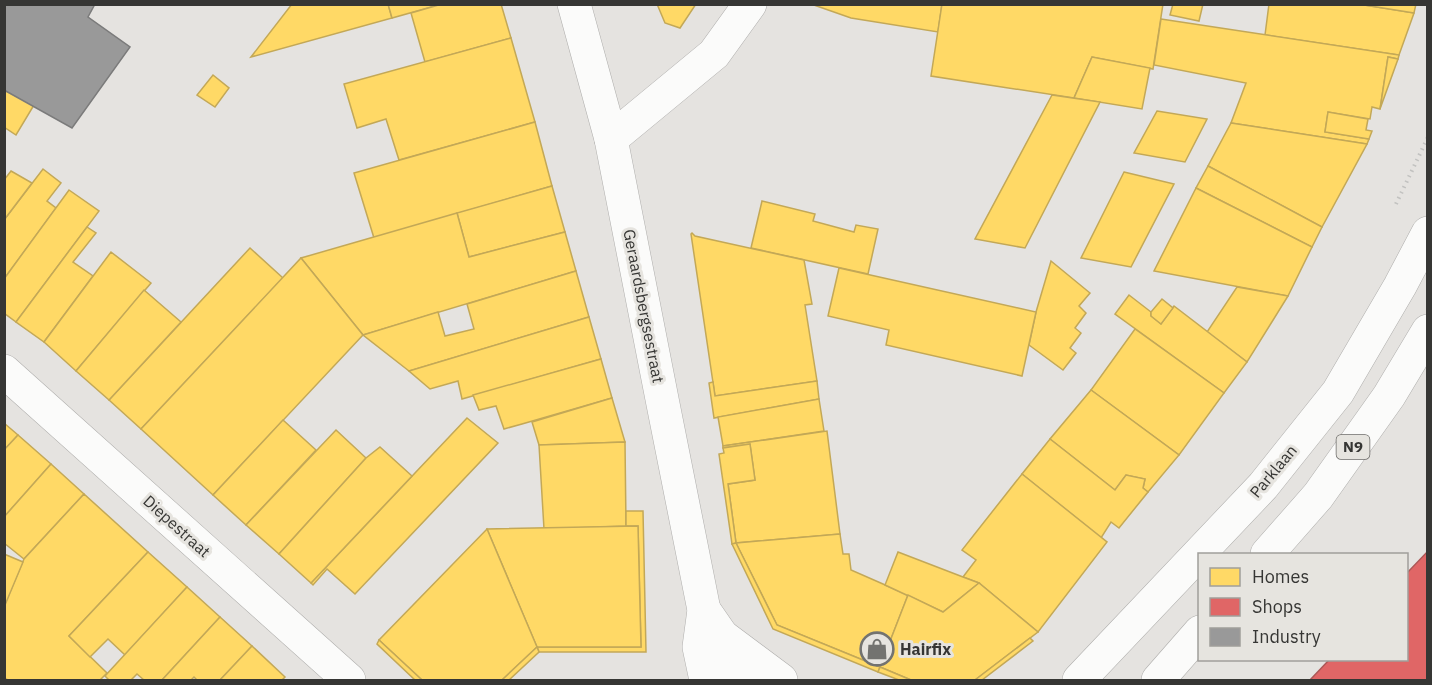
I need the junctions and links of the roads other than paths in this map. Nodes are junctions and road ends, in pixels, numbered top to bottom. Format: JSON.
{"nodes":[{"id":1,"x":574,"y":4,"type":"edge"},
{"id":2,"x":750,"y":4,"type":"edge"},
{"id":3,"x":611,"y":139,"type":"junction"},
{"id":4,"x":1428,"y":233,"type":"edge"},
{"id":5,"x":1428,"y":331,"type":"edge"},
{"id":6,"x":4,"y":371,"type":"edge"},
{"id":7,"x":1200,"y":553,"type":"edge"},
{"id":8,"x":1269,"y":553,"type":"edge"},
{"id":9,"x":1198,"y":555,"type":"edge"},
{"id":10,"x":713,"y":623,"type":"junction"},
{"id":11,"x":1198,"y":635,"type":"edge"},
{"id":12,"x":349,"y":681,"type":"edge"},
{"id":13,"x":706,"y":681,"type":"edge"},
{"id":14,"x":740,"y":681,"type":"edge"},
{"id":15,"x":781,"y":681,"type":"edge"},
{"id":16,"x":1079,"y":681,"type":"edge"},
{"id":17,"x":1158,"y":681,"type":"edge"}],
"edges":[{"from":1,"to":3,"type":"street","name":"Geraardsbergsestraat"},
{"from":2,"to":3,"type":"street"},
{"from":3,"to":10,"type":"street","name":"Geraardsbergsestraat"},
{"from":4,"to":7,"type":"street","name":"Parklaan"},
{"from":5,"to":8,"type":"street","number":"N9"},
{"from":6,"to":12,"type":"street","name":"Diepestraat"},
{"from":9,"to":16,"type":"street","name":"Parklaan"},
{"from":10,"to":13,"type":"street","name":"Geraardsbergsestraat"},
{"from":10,"to":14,"type":"street","name":"Geraardsbergsestraat"},
{"from":10,"to":15,"type":"street"},
{"from":11,"to":17,"type":"street"}]}
